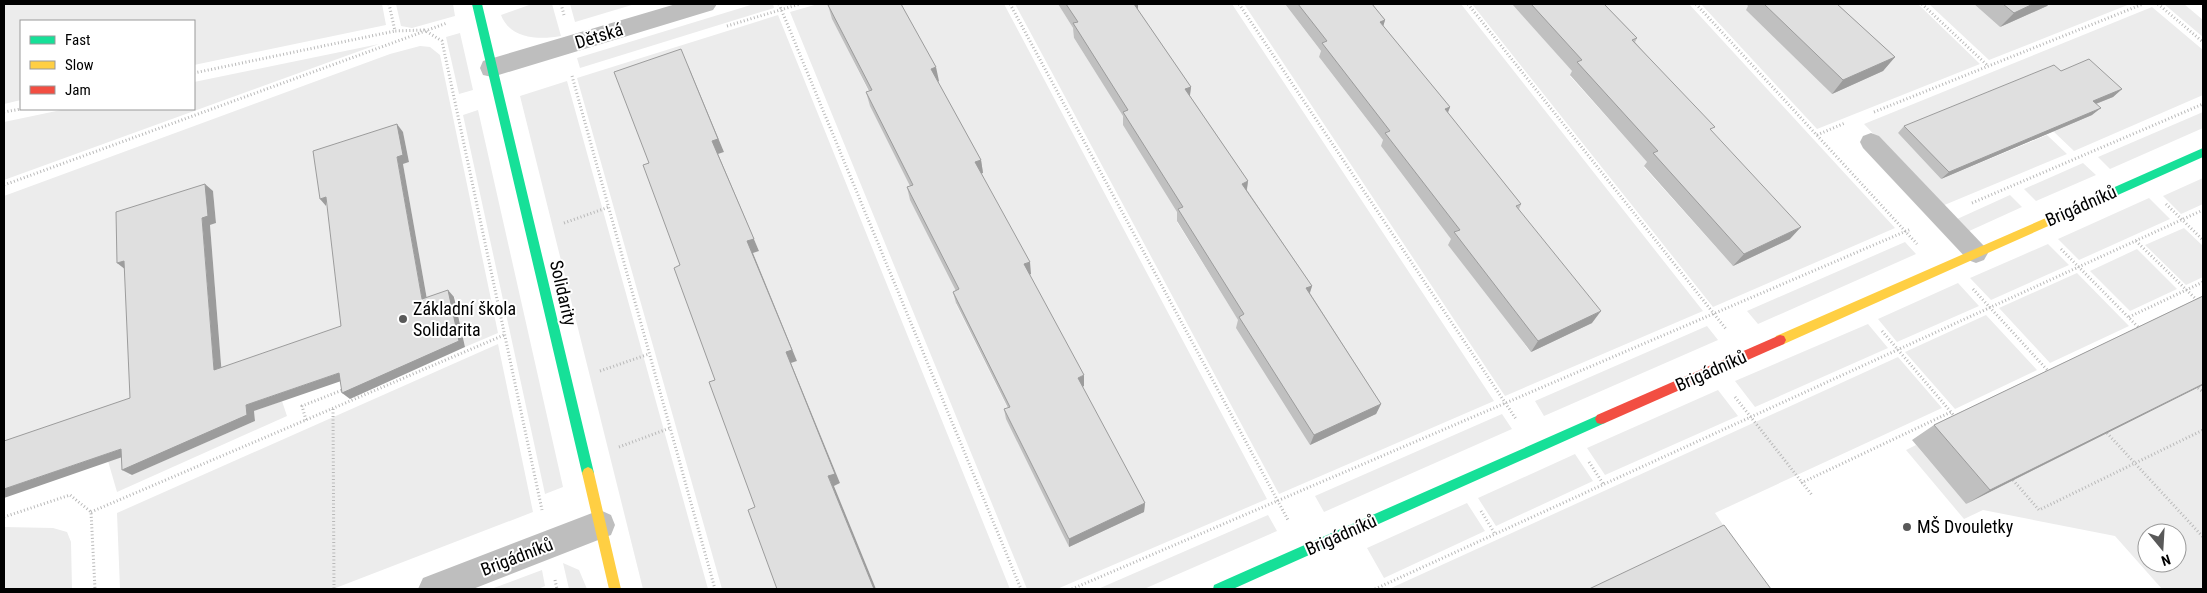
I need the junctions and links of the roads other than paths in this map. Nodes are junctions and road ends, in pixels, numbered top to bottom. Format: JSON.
{"nodes":[{"id":1,"x":477,"y":4,"type":"edge"},
{"id":2,"x":705,"y":4,"type":"edge"},
{"id":3,"x":492,"y":68,"type":"junction"},
{"id":4,"x":1871,"y":142,"type":"dead end"},
{"id":5,"x":2203,"y":152,"type":"edge"},
{"id":6,"x":1976,"y":253,"type":"junction"},
{"id":7,"x":600,"y":525,"type":"junction"},
{"id":8,"x":434,"y":589,"type":"edge"},
{"id":9,"x":615,"y":589,"type":"edge"},
{"id":10,"x":1219,"y":589,"type":"edge"}],
"edges":[{"from":1,"to":3,"type":"street","name":"Solidarity"},
{"from":2,"to":3,"type":"street","name":"Dětská"},
{"from":3,"to":7,"type":"street","name":"Solidarity"},
{"from":4,"to":6,"type":"lane"},
{"from":5,"to":6,"type":"street","name":"Brigádníků"},
{"from":6,"to":10,"type":"street","name":"Brigádníků"},
{"from":7,"to":8,"type":"street","name":"Brigádníků"},
{"from":7,"to":9,"type":"street","name":"Solidarity"}]}
